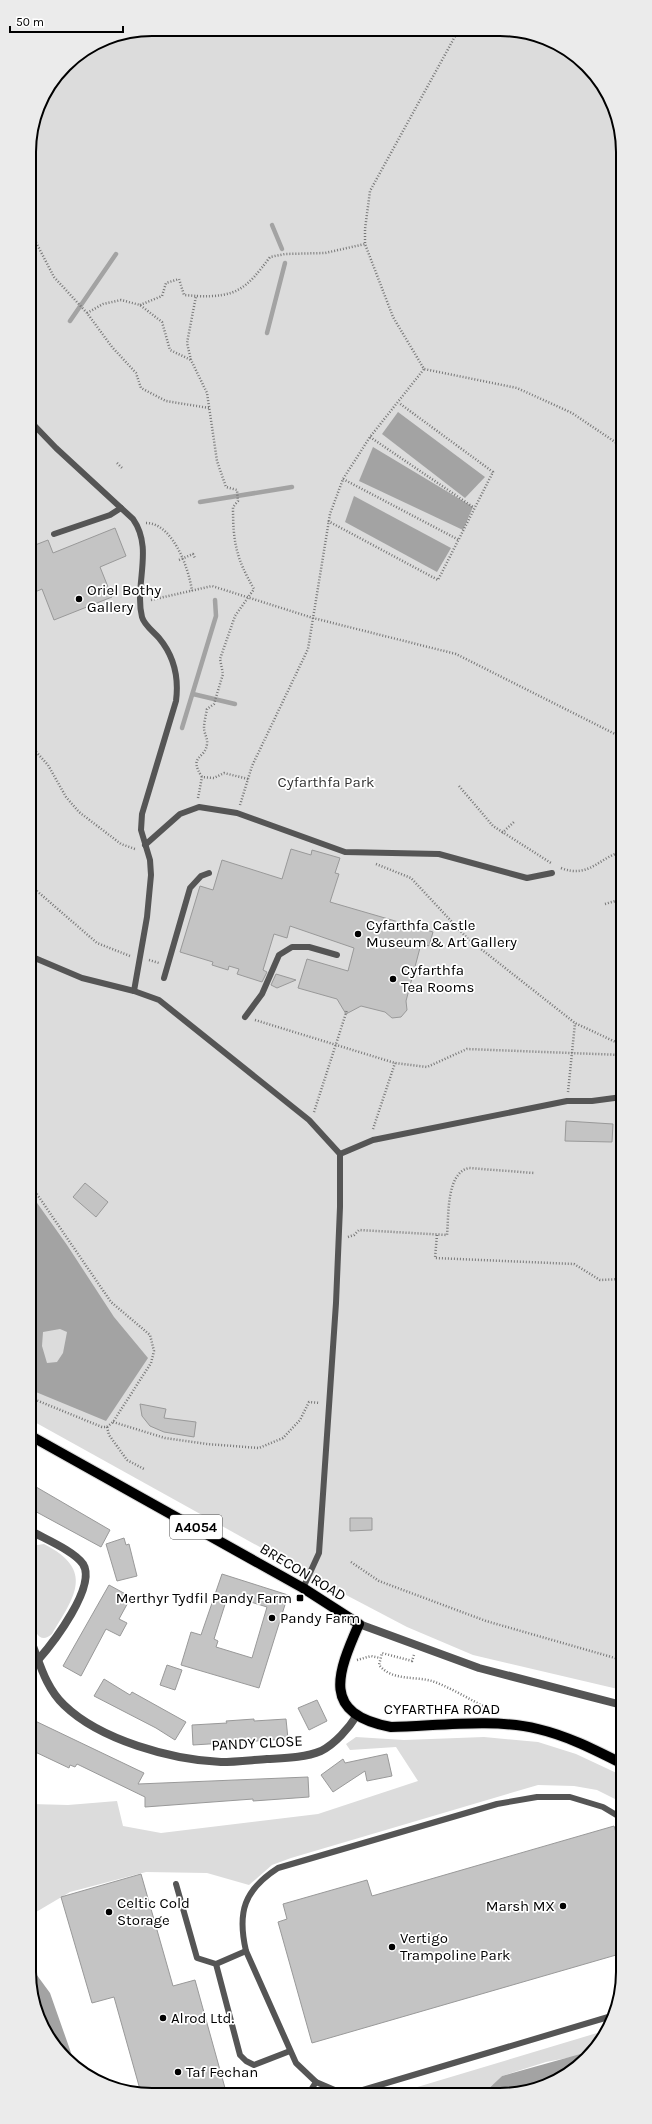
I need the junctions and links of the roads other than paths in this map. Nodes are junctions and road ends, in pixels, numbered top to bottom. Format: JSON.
{"nodes":[{"id":1,"x":36,"y":427,"type":"edge"},
{"id":2,"x":121,"y":508,"type":"junction"},
{"id":3,"x":54,"y":534,"type":"dead end"},
{"id":4,"x":145,"y":845,"type":"junction"},
{"id":5,"x":209,"y":872,"type":"dead end"},
{"id":6,"x":552,"y":873,"type":"dead end"},
{"id":7,"x":337,"y":955,"type":"dead end"},
{"id":8,"x":36,"y":959,"type":"edge"},
{"id":9,"x":164,"y":978,"type":"dead end"},
{"id":10,"x":134,"y":991,"type":"junction"},
{"id":11,"x":246,"y":1016,"type":"road end"},
{"id":12,"x":616,"y":1099,"type":"edge"},
{"id":13,"x":340,"y":1154,"type":"junction"},
{"id":14,"x":36,"y":1439,"type":"edge"},
{"id":15,"x":36,"y":1534,"type":"edge"},
{"id":16,"x":303,"y":1588,"type":"junction"},
{"id":17,"x":359,"y":1624,"type":"junction"},
{"id":18,"x":36,"y":1655,"type":"edge"},
{"id":19,"x":38,"y":1660,"type":"junction"},
{"id":20,"x":616,"y":1703,"type":"edge"},
{"id":21,"x":357,"y":1715,"type":"junction"},
{"id":22,"x":616,"y":1761,"type":"edge"},
{"id":23,"x":616,"y":1815,"type":"edge"},
{"id":24,"x":176,"y":1884,"type":"dead end"},
{"id":25,"x":246,"y":1951,"type":"junction"},
{"id":26,"x":216,"y":1964,"type":"junction"},
{"id":27,"x":606,"y":2017,"type":"edge"},
{"id":28,"x":290,"y":2052,"type":"junction"},
{"id":29,"x":316,"y":2082,"type":"junction"},
{"id":30,"x":312,"y":2088,"type":"edge"},
{"id":31,"x":330,"y":2088,"type":"edge"},
{"id":32,"x":370,"y":2088,"type":"edge"}],
"edges":[{"from":1,"to":2,"type":"lane"},
{"from":2,"to":3,"type":"lane"},
{"from":2,"to":4,"type":"lane"},
{"from":4,"to":6,"type":"lane"},
{"from":4,"to":10,"type":"lane"},
{"from":5,"to":9,"type":"lane"},
{"from":7,"to":11,"type":"lane"},
{"from":8,"to":10,"type":"lane"},
{"from":10,"to":13,"type":"lane"},
{"from":12,"to":13,"type":"lane"},
{"from":13,"to":16,"type":"lane"},
{"from":14,"to":16,"type":"main road","name":"BRECON ROAD","number":"A4054"},
{"from":15,"to":19,"type":"street"},
{"from":16,"to":17,"type":"main road","name":"BRECON ROAD","number":"A4054"},
{"from":17,"to":20,"type":"street","name":"BRECON ROAD"},
{"from":17,"to":21,"type":"main road","name":"CYFARTHFA ROAD"},
{"from":18,"to":19,"type":"street","name":"PANDY CLOSE"},
{"from":19,"to":21,"type":"street","name":"PANDY CLOSE"},
{"from":21,"to":22,"type":"main road","name":"CYFARTHFA ROAD"},
{"from":23,"to":25,"type":"lane"},
{"from":24,"to":26,"type":"lane"},
{"from":25,"to":26,"type":"lane"},
{"from":25,"to":28,"type":"lane"},
{"from":26,"to":28,"type":"lane"},
{"from":27,"to":32,"type":"lane"},
{"from":28,"to":29,"type":"lane"},
{"from":29,"to":30,"type":"lane"},
{"from":29,"to":31,"type":"lane"}]}
